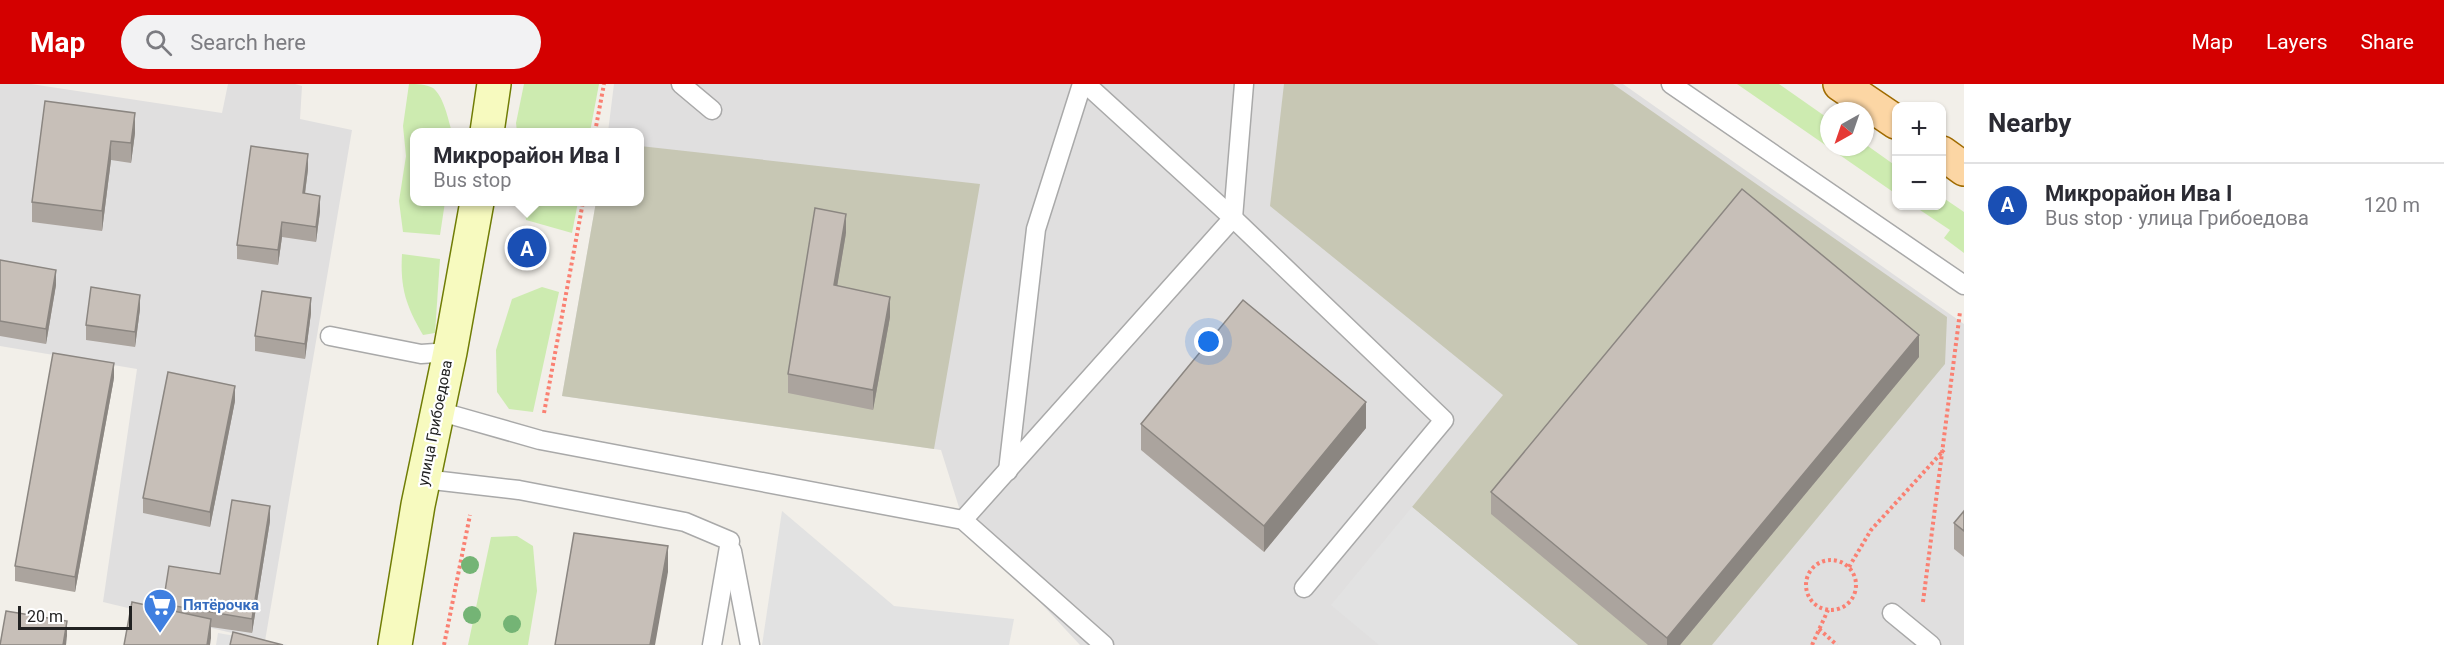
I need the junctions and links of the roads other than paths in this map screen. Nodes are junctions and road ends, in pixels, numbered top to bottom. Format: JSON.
{"nodes":[{"id":1,"x":494,"y":84,"type":"edge"},
{"id":2,"x":681,"y":84,"type":"edge"},
{"id":3,"x":1084,"y":84,"type":"edge"},
{"id":4,"x":1244,"y":84,"type":"edge"},
{"id":5,"x":1671,"y":84,"type":"edge"},
{"id":6,"x":1840,"y":84,"type":"edge"},
{"id":7,"x":712,"y":110,"type":"dead end"},
{"id":8,"x":1892,"y":119,"type":"edge"},
{"id":9,"x":488,"y":128,"type":"edge"},
{"id":10,"x":1945,"y":156,"type":"edge"},
{"id":11,"x":1964,"y":169,"type":"edge"},
{"id":12,"x":476,"y":206,"type":"edge"},
{"id":13,"x":1233,"y":218,"type":"junction"},
{"id":14,"x":1963,"y":294,"type":"edge"},
{"id":15,"x":330,"y":336,"type":"dead end"},
{"id":16,"x":450,"y":352,"type":"junction"},
{"id":17,"x":438,"y":411,"type":"junction"},
{"id":18,"x":1008,"y":471,"type":"junction"},
{"id":19,"x":424,"y":479,"type":"junction"},
{"id":20,"x":963,"y":520,"type":"junction"},
{"id":21,"x":730,"y":541,"type":"junction"},
{"id":22,"x":1305,"y":588,"type":"dead end"},
{"id":23,"x":1892,"y":613,"type":"dead end"},
{"id":24,"x":1925,"y":640,"type":"edge"},
{"id":25,"x":395,"y":645,"type":"edge"},
{"id":26,"x":712,"y":645,"type":"edge"},
{"id":27,"x":750,"y":645,"type":"edge"},
{"id":28,"x":1104,"y":645,"type":"edge"}],
"edges":[{"from":1,"to":9,"type":"street"},
{"from":2,"to":7,"type":"lane"},
{"from":3,"to":13,"type":"lane"},
{"from":3,"to":18,"type":"lane"},
{"from":4,"to":13,"type":"lane"},
{"from":5,"to":14,"type":"lane"},
{"from":6,"to":8,"type":"main road"},
{"from":10,"to":11,"type":"main road"},
{"from":12,"to":16,"type":"street","name":"улица Грибоедова"},
{"from":13,"to":18,"type":"lane"},
{"from":13,"to":22,"type":"lane"},
{"from":15,"to":16,"type":"lane"},
{"from":16,"to":17,"type":"street","name":"улица Грибоедова"},
{"from":17,"to":19,"type":"street","name":"улица Грибоедова"},
{"from":17,"to":20,"type":"lane"},
{"from":18,"to":20,"type":"lane"},
{"from":19,"to":21,"type":"lane"},
{"from":19,"to":25,"type":"street","name":"улица Грибоедова"},
{"from":20,"to":28,"type":"lane"},
{"from":21,"to":26,"type":"lane"},
{"from":21,"to":27,"type":"lane"},
{"from":23,"to":24,"type":"lane"}]}
